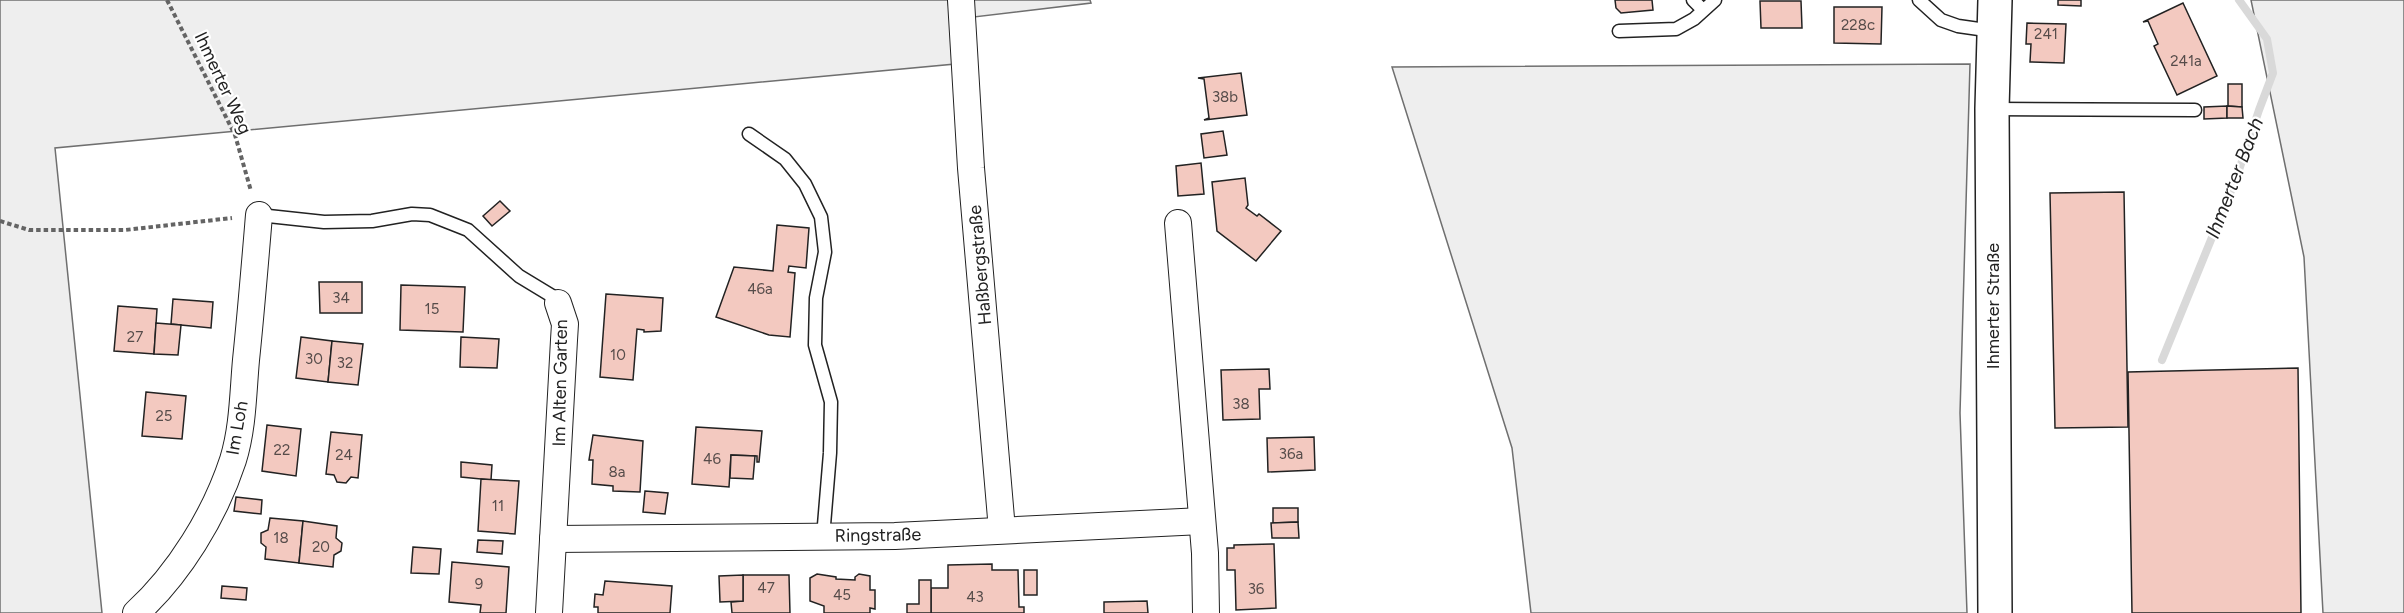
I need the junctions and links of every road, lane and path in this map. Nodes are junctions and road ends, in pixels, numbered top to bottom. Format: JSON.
{"nodes":[{"id":1,"x":167,"y":0,"type":"edge"},
{"id":2,"x":961,"y":0,"type":"edge"},
{"id":3,"x":1693,"y":0,"type":"edge"},
{"id":4,"x":1715,"y":0,"type":"edge"},
{"id":5,"x":1919,"y":0,"type":"edge"},
{"id":6,"x":1703,"y":10,"type":"junction"},
{"id":7,"x":1994,"y":16,"type":"edge"},
{"id":8,"x":1618,"y":32,"type":"dead end"},
{"id":9,"x":1992,"y":109,"type":"junction"},
{"id":10,"x":2195,"y":110,"type":"dead end"},
{"id":11,"x":749,"y":134,"type":"dead end"},
{"id":12,"x":260,"y":215,"type":"junction"},
{"id":13,"x":0,"y":221,"type":"edge"},
{"id":14,"x":1178,"y":223,"type":"dead end"},
{"id":15,"x":558,"y":303,"type":"joint"},
{"id":16,"x":1202,"y":521,"type":"junction"},
{"id":17,"x":1002,"y":530,"type":"junction"},
{"id":18,"x":823,"y":537,"type":"junction"},
{"id":19,"x":553,"y":539,"type":"junction"},
{"id":20,"x":136,"y":613,"type":"edge"},
{"id":21,"x":549,"y":613,"type":"edge"},
{"id":22,"x":1206,"y":613,"type":"edge"},
{"id":23,"x":1995,"y":613,"type":"edge"}],
"edges":[{"from":1,"to":12,"type":"path","name":"Ihmerter Weg"},
{"from":2,"to":17,"type":"street","name":"Haßbergstraße"},
{"from":3,"to":6,"type":"lane"},
{"from":4,"to":6,"type":"lane"},
{"from":5,"to":7,"type":"lane"},
{"from":6,"to":8,"type":"lane"},
{"from":7,"to":9,"type":"main road","name":"Ihmerter Straße"},
{"from":9,"to":10,"type":"lane"},
{"from":9,"to":23,"type":"main road","name":"Ihmerter Straße"},
{"from":11,"to":18,"type":"lane"},
{"from":12,"to":13,"type":"path"},
{"from":12,"to":15,"type":"lane","name":"Im Alten Garten"},
{"from":12,"to":20,"type":"street","name":"Im Loh"},
{"from":14,"to":16,"type":"street"},
{"from":15,"to":19,"type":"street","name":"Im Alten Garten"},
{"from":16,"to":17,"type":"street","name":"Ringstraße"},
{"from":16,"to":22,"type":"street"},
{"from":17,"to":18,"type":"street","name":"Ringstraße"},
{"from":18,"to":19,"type":"street","name":"Ringstraße"},
{"from":19,"to":21,"type":"street","name":"Im Alten Garten"}]}
